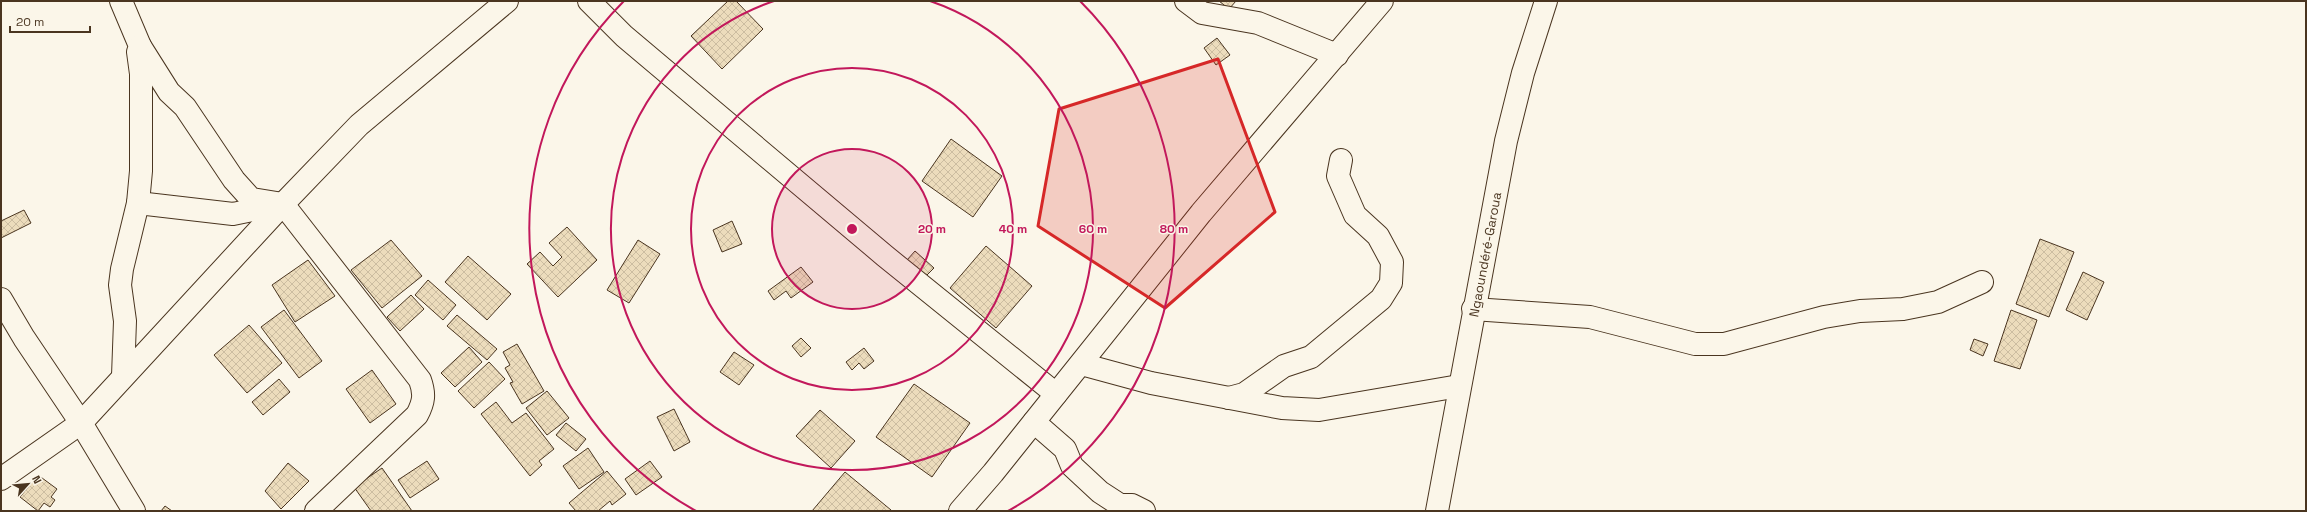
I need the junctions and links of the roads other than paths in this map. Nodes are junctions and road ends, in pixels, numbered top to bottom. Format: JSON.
{"nodes":[{"id":1,"x":121,"y":1,"type":"edge"},
{"id":2,"x":507,"y":1,"type":"edge"},
{"id":3,"x":589,"y":1,"type":"edge"},
{"id":4,"x":1186,"y":1,"type":"edge"},
{"id":5,"x":1382,"y":1,"type":"edge"},
{"id":6,"x":1546,"y":1,"type":"edge"},
{"id":7,"x":140,"y":46,"type":"junction"},
{"id":8,"x":1337,"y":55,"type":"junction"},
{"id":9,"x":1341,"y":160,"type":"dead end"},
{"id":10,"x":138,"y":203,"type":"junction"},
{"id":11,"x":283,"y":204,"type":"junction"},
{"id":12,"x":1982,"y":282,"type":"dead end"},
{"id":13,"x":1,"y":299,"type":"edge"},
{"id":14,"x":1473,"y":310,"type":"junction"},
{"id":15,"x":1081,"y":364,"type":"junction"},
{"id":16,"x":122,"y":376,"type":"junction"},
{"id":17,"x":1459,"y":386,"type":"junction"},
{"id":18,"x":1056,"y":394,"type":"junction"},
{"id":19,"x":1229,"y":398,"type":"junction"},
{"id":20,"x":1034,"y":422,"type":"junction"},
{"id":21,"x":81,"y":423,"type":"junction"},
{"id":22,"x":1,"y":480,"type":"edge"},
{"id":23,"x":134,"y":511,"type":"edge"},
{"id":24,"x":316,"y":511,"type":"edge"},
{"id":25,"x":960,"y":511,"type":"edge"},
{"id":26,"x":1144,"y":511,"type":"edge"},
{"id":27,"x":1437,"y":511,"type":"edge"}],
"edges":[{"from":1,"to":7,"type":"main road"},
{"from":2,"to":11,"type":"main road"},
{"from":3,"to":18,"type":"main road"},
{"from":4,"to":8,"type":"main road"},
{"from":5,"to":8,"type":"main road"},
{"from":6,"to":14,"type":"main road","name":"Ngaoundéré-Garoua"},
{"from":7,"to":10,"type":"main road"},
{"from":7,"to":11,"type":"main road"},
{"from":8,"to":15,"type":"main road"},
{"from":9,"to":19,"type":"main road"},
{"from":10,"to":11,"type":"main road"},
{"from":10,"to":16,"type":"main road"},
{"from":11,"to":16,"type":"main road"},
{"from":11,"to":24,"type":"main road"},
{"from":12,"to":14,"type":"main road"},
{"from":13,"to":21,"type":"main road"},
{"from":14,"to":17,"type":"main road","name":"Ngaoundéré-Garoua"},
{"from":15,"to":18,"type":"main road"},
{"from":15,"to":19,"type":"main road"},
{"from":16,"to":21,"type":"main road"},
{"from":17,"to":19,"type":"main road"},
{"from":17,"to":27,"type":"main road","name":"Ngaoundéré-Garoua"},
{"from":18,"to":20,"type":"main road"},
{"from":20,"to":25,"type":"main road"},
{"from":20,"to":26,"type":"main road"},
{"from":21,"to":22,"type":"main road"},
{"from":21,"to":23,"type":"main road"}]}
